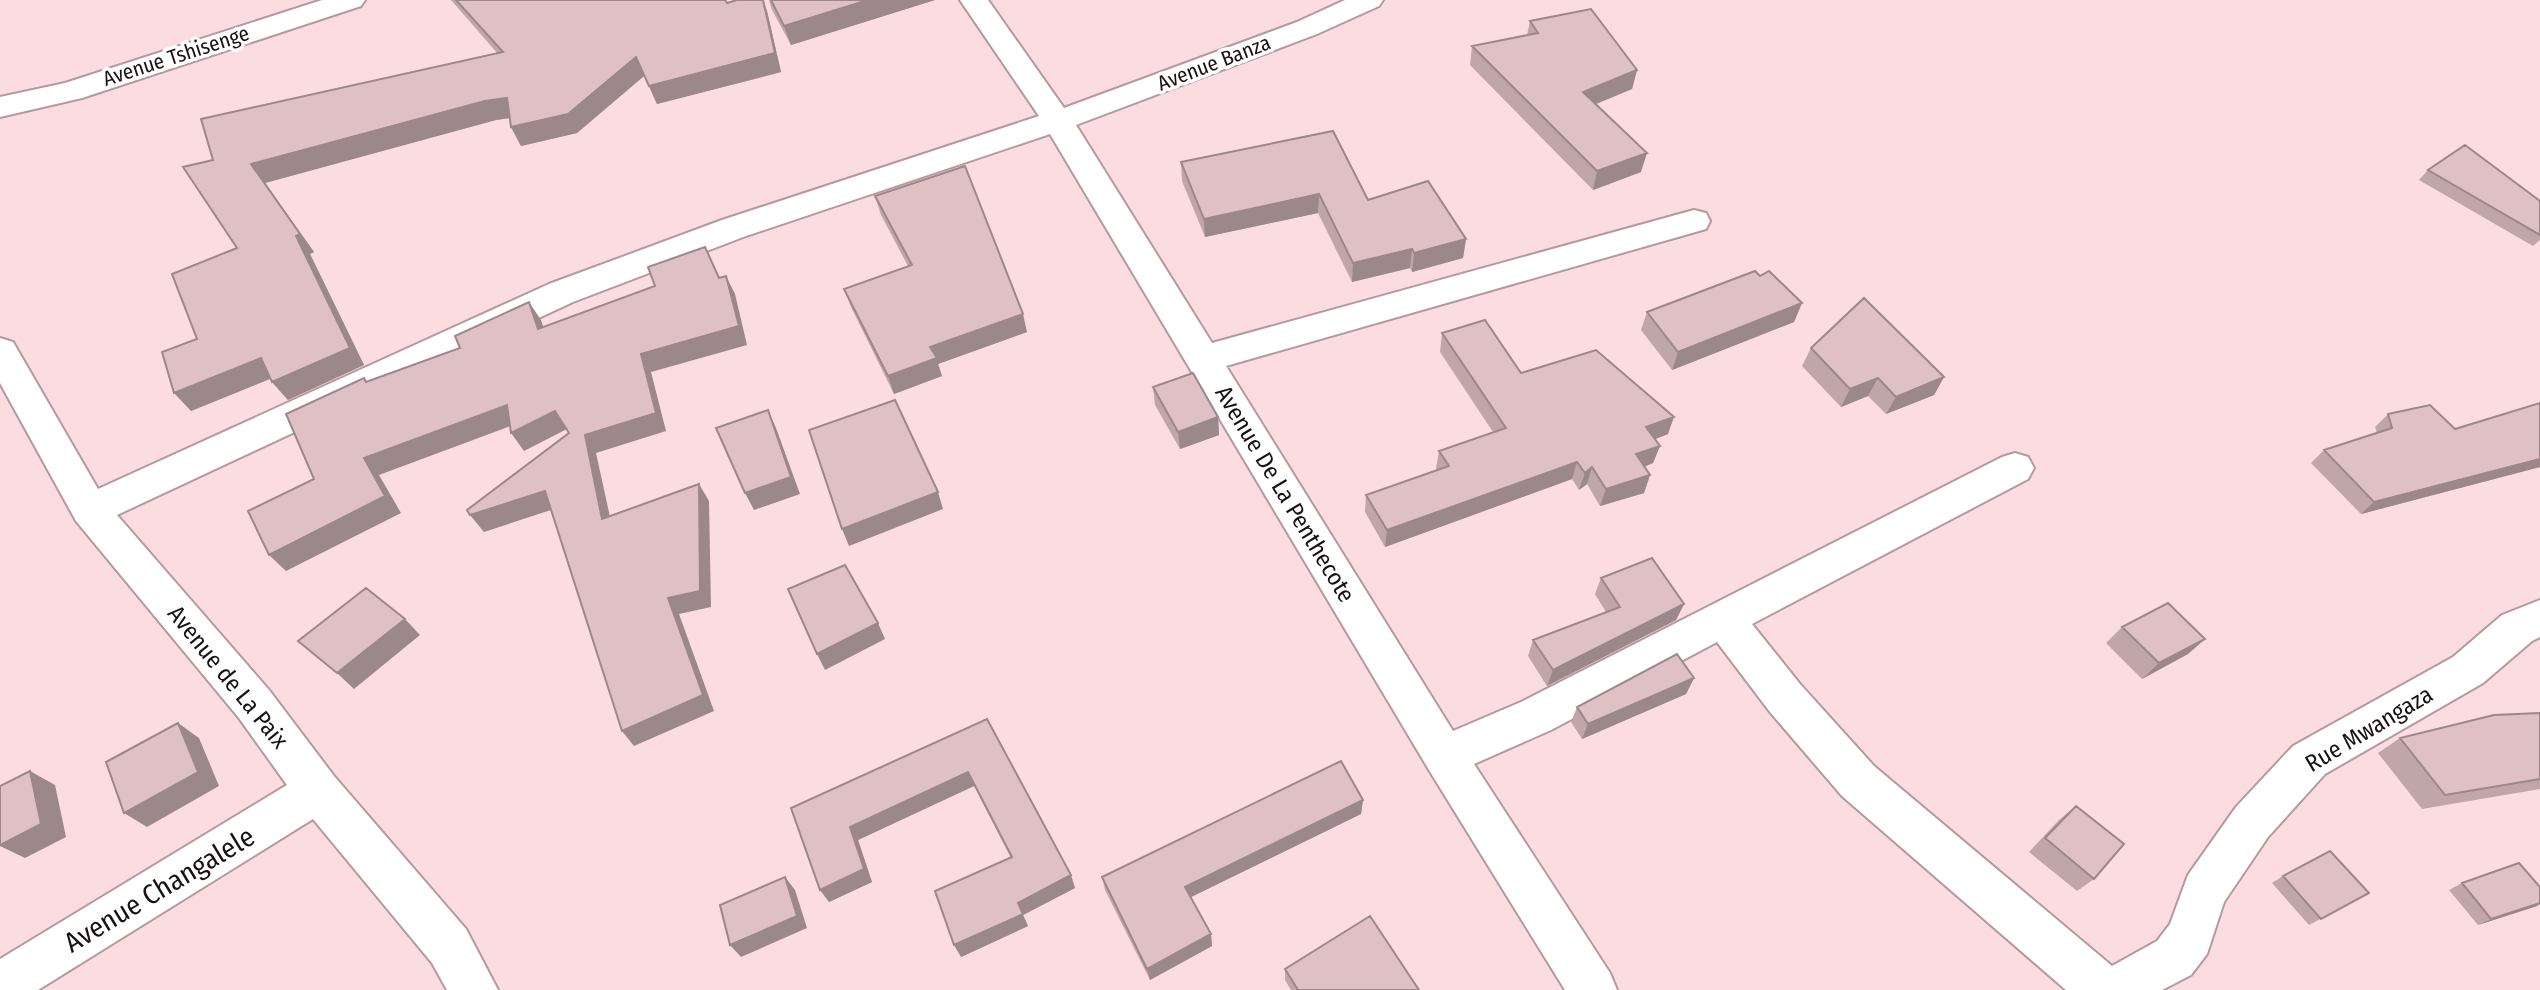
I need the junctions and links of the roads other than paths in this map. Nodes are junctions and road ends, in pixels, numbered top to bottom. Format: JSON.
{"nodes":[{"id":1,"x":351,"y":0,"type":"edge"},
{"id":2,"x":974,"y":0,"type":"edge"},
{"id":3,"x":1369,"y":0,"type":"edge"},
{"id":4,"x":0,"y":107,"type":"edge"},
{"id":5,"x":1058,"y":121,"type":"junction"},
{"id":6,"x":1694,"y":221,"type":"dead end"},
{"id":7,"x":0,"y":351,"type":"edge"},
{"id":8,"x":1204,"y":359,"type":"junction"},
{"id":9,"x":2015,"y":468,"type":"dead end"},
{"id":10,"x":90,"y":510,"type":"junction"},
{"id":11,"x":2540,"y":618,"type":"edge"},
{"id":12,"x":1725,"y":621,"type":"junction"},
{"id":13,"x":1444,"y":755,"type":"junction"},
{"id":14,"x":318,"y":792,"type":"junction"},
{"id":15,"x":0,"y":986,"type":"edge"},
{"id":16,"x":474,"y":990,"type":"edge"},
{"id":17,"x":1592,"y":990,"type":"edge"},
{"id":18,"x":2103,"y":990,"type":"edge"},
{"id":19,"x":2119,"y":990,"type":"edge"}],
"edges":[{"from":1,"to":4,"type":"street","name":"Avenue Tshisenge"},
{"from":2,"to":5,"type":"street","name":"Avenue De La Penthecote"},
{"from":3,"to":5,"type":"street","name":"Avenue Banza"},
{"from":5,"to":8,"type":"street","name":"Avenue De La Penthecote"},
{"from":5,"to":10,"type":"street","name":"Avenue Banza"},
{"from":6,"to":8,"type":"street"},
{"from":7,"to":10,"type":"street","name":"Avenue de La Paix"},
{"from":8,"to":13,"type":"street","name":"Avenue De La Penthecote"},
{"from":9,"to":12,"type":"street"},
{"from":10,"to":14,"type":"street","name":"Avenue de La Paix"},
{"from":11,"to":19,"type":"street","name":"Rue Mwangaza"},
{"from":12,"to":13,"type":"street"},
{"from":12,"to":18,"type":"street"},
{"from":13,"to":17,"type":"street","name":"Avenue De La Penthecote"},
{"from":14,"to":15,"type":"street","name":"Avenue Changalele"},
{"from":14,"to":16,"type":"street","name":"Avenue de La Paix"}]}
